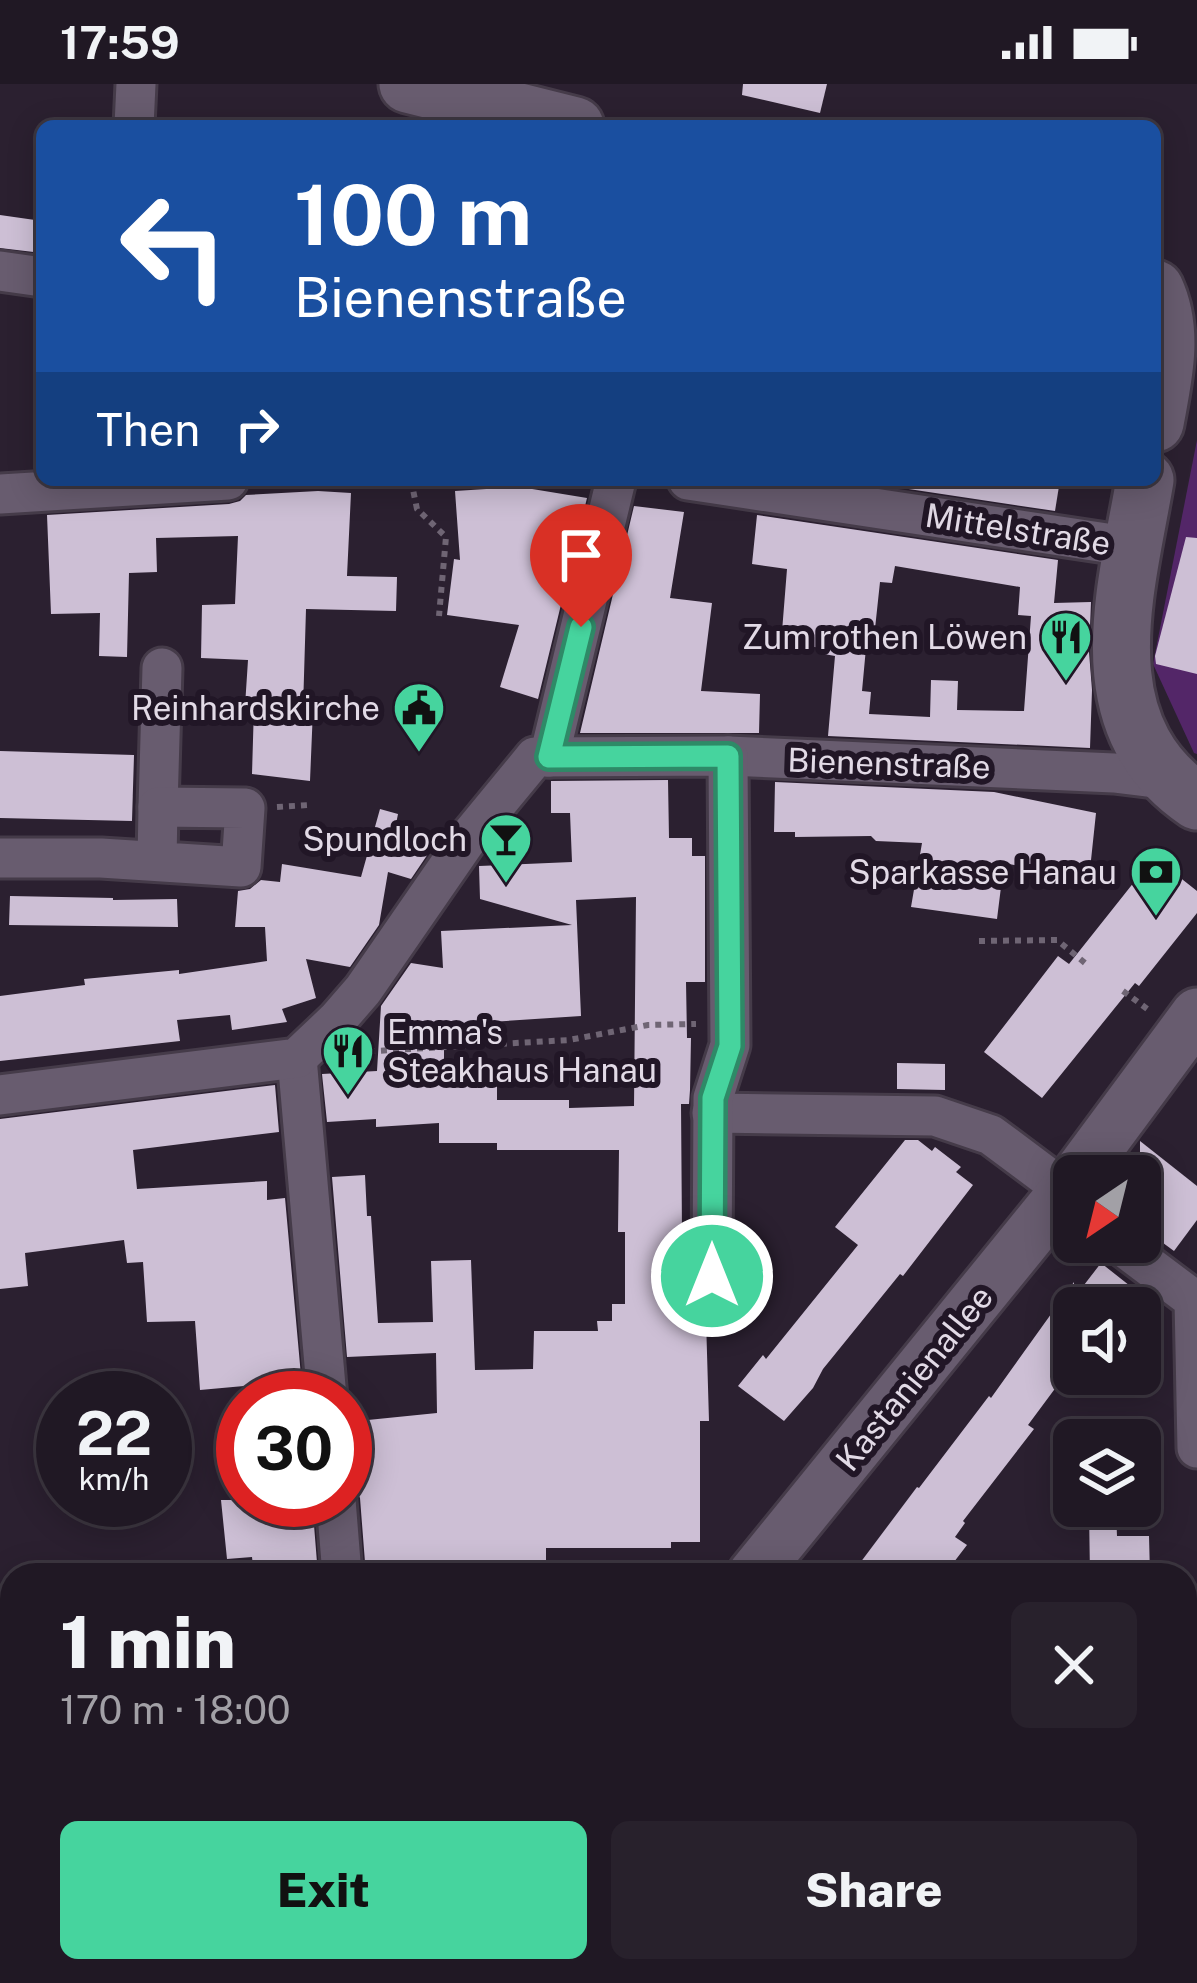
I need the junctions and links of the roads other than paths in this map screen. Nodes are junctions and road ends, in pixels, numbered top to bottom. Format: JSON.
{"nodes":[{"id":1,"x":136,"y":84,"type":"edge"},
{"id":2,"x":407,"y":84,"type":"edge"},
{"id":3,"x":134,"y":120,"type":"edge"},
{"id":4,"x":551,"y":120,"type":"edge"},
{"id":5,"x":0,"y":271,"type":"edge"},
{"id":6,"x":36,"y":276,"type":"edge"},
{"id":7,"x":1161,"y":304,"type":"edge"},
{"id":8,"x":1161,"y":388,"type":"edge"},
{"id":9,"x":121,"y":486,"type":"edge"},
{"id":10,"x":614,"y":486,"type":"edge"},
{"id":11,"x":728,"y":486,"type":"edge"},
{"id":12,"x":1144,"y":486,"type":"edge"},
{"id":13,"x":0,"y":494,"type":"edge"},
{"id":14,"x":1133,"y":547,"type":"junction"},
{"id":15,"x":162,"y":668,"type":"dead end"},
{"id":16,"x":728,"y":756,"type":"junction"},
{"id":17,"x":542,"y":757,"type":"junction"},
{"id":18,"x":1184,"y":790,"type":"edge"},
{"id":19,"x":158,"y":807,"type":"junction"},
{"id":20,"x":0,"y":858,"type":"edge"},
{"id":21,"x":157,"y":861,"type":"junction"},
{"id":22,"x":1197,"y":1014,"type":"edge"},
{"id":23,"x":297,"y":1058,"type":"junction"},
{"id":24,"x":0,"y":1095,"type":"edge"},
{"id":25,"x":712,"y":1113,"type":"junction"},
{"id":26,"x":1096,"y":1155,"type":"edge"},
{"id":27,"x":1053,"y":1179,"type":"edge"},
{"id":28,"x":1053,"y":1212,"type":"edge"},
{"id":29,"x":1145,"y":1263,"type":"edge"},
{"id":30,"x":712,"y":1276,"type":"dead end"},
{"id":31,"x":325,"y":1371,"type":"edge"},
{"id":32,"x":1197,"y":1448,"type":"edge"},
{"id":33,"x":338,"y":1527,"type":"edge"},
{"id":34,"x":341,"y":1563,"type":"edge"},
{"id":35,"x":763,"y":1563,"type":"edge"}],
"edges":[{"from":1,"to":3,"type":"street"},
{"from":2,"to":4,"type":"main road"},
{"from":5,"to":6,"type":"street"},
{"from":7,"to":8,"type":"main road"},
{"from":9,"to":13,"type":"street"},
{"from":10,"to":17,"type":"street"},
{"from":11,"to":14,"type":"street","name":"Mittelstraße"},
{"from":12,"to":14,"type":"main road"},
{"from":14,"to":18,"type":"main road"},
{"from":15,"to":19,"type":"street"},
{"from":16,"to":17,"type":"street","name":"Bienenstraße"},
{"from":16,"to":18,"type":"street","name":"Bienenstraße"},
{"from":16,"to":25,"type":"street"},
{"from":17,"to":23,"type":"street"},
{"from":19,"to":21,"type":"street"},
{"from":19,"to":21,"type":"street"},
{"from":20,"to":21,"type":"street"},
{"from":22,"to":26,"type":"street","name":"Kastanienallee"},
{"from":23,"to":24,"type":"street"},
{"from":23,"to":31,"type":"street"},
{"from":25,"to":27,"type":"street"},
{"from":25,"to":30,"type":"street"},
{"from":28,"to":35,"type":"street","name":"Kastanienallee"},
{"from":29,"to":32,"type":"street"},
{"from":33,"to":34,"type":"street"}]}
